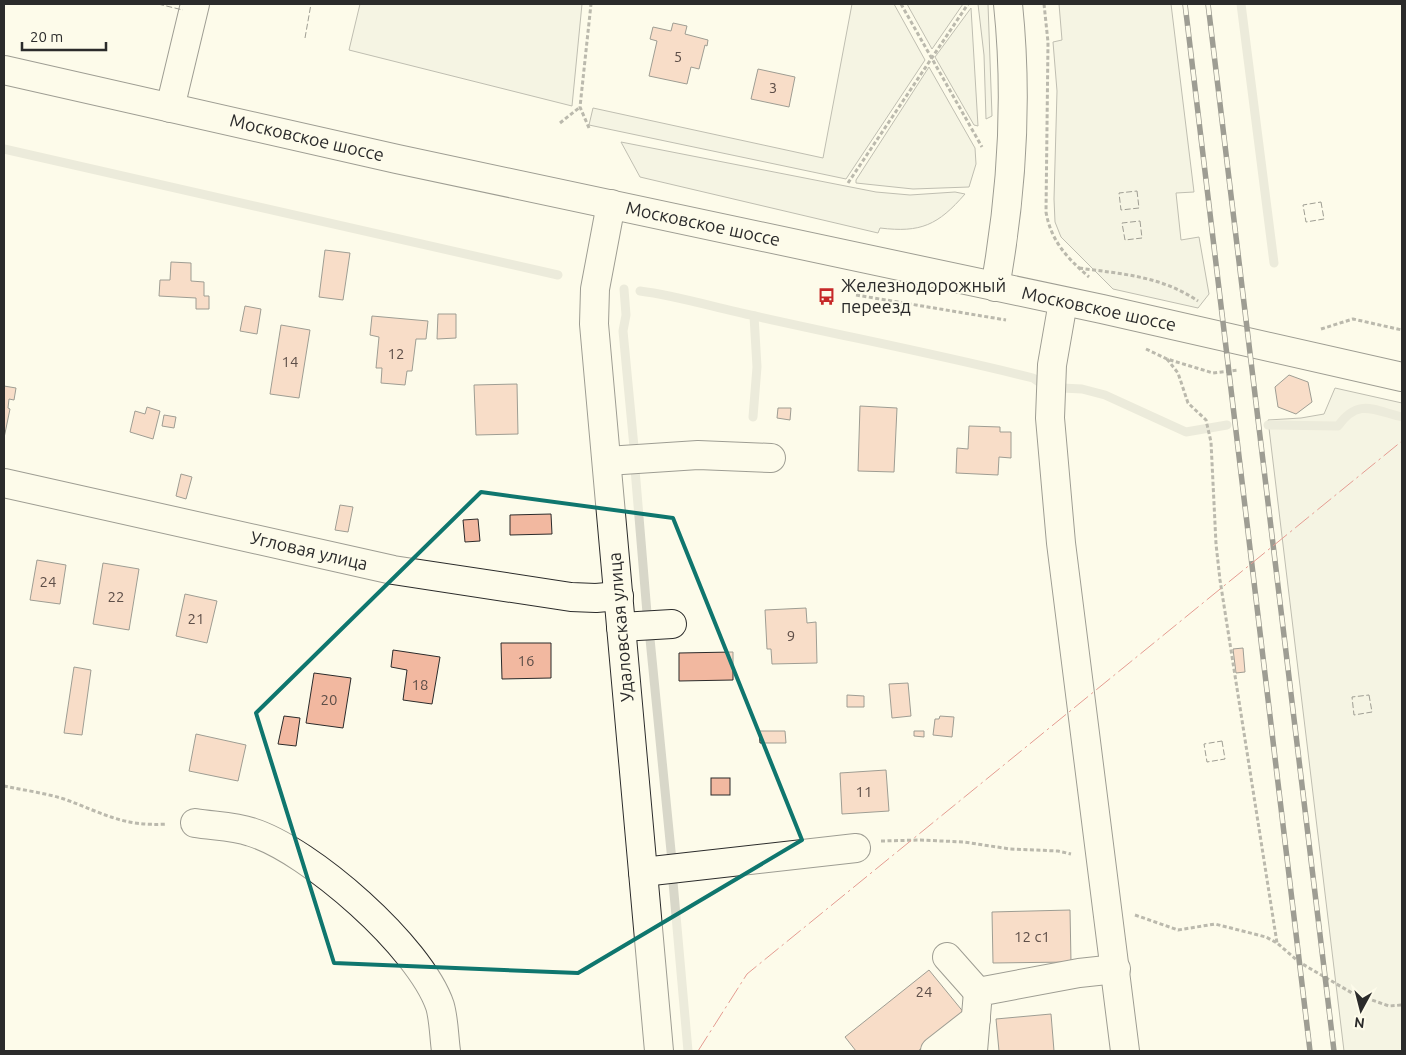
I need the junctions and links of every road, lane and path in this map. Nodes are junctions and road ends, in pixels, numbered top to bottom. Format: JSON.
{"nodes":[{"id":1,"x":195,"y":4,"type":"edge"},
{"id":2,"x":591,"y":4,"type":"edge"},
{"id":3,"x":901,"y":4,"type":"edge"},
{"id":4,"x":968,"y":4,"type":"edge"},
{"id":5,"x":1008,"y":4,"type":"edge"},
{"id":6,"x":1044,"y":4,"type":"edge"},
{"id":7,"x":930,"y":58,"type":"junction"},
{"id":8,"x":4,"y":70,"type":"edge"},
{"id":9,"x":580,"y":107,"type":"junction"},
{"id":10,"x":170,"y":108,"type":"junction"},
{"id":11,"x":560,"y":123,"type":"dead end"},
{"id":12,"x":589,"y":128,"type":"dead end"},
{"id":13,"x":982,"y":147,"type":"dead end"},
{"id":14,"x":848,"y":183,"type":"dead end"},
{"id":15,"x":611,"y":204,"type":"junction"},
{"id":16,"x":1079,"y":268,"type":"junction"},
{"id":17,"x":1095,"y":280,"type":"dead end"},
{"id":18,"x":995,"y":287,"type":"junction"},
{"id":19,"x":856,"y":295,"type":"dead end"},
{"id":20,"x":1063,"y":302,"type":"junction"},
{"id":21,"x":1203,"y":304,"type":"dead end"},
{"id":22,"x":1010,"y":320,"type":"dead end"},
{"id":23,"x":1319,"y":330,"type":"dead end"},
{"id":24,"x":1402,"y":330,"type":"edge"},
{"id":25,"x":1139,"y":346,"type":"dead end"},
{"id":26,"x":1402,"y":377,"type":"edge"},
{"id":27,"x":772,"y":458,"type":"dead end"},
{"id":28,"x":607,"y":461,"type":"junction"},
{"id":29,"x":4,"y":483,"type":"edge"},
{"id":30,"x":618,"y":596,"type":"junction"},
{"id":31,"x":672,"y":624,"type":"dead end"},
{"id":32,"x":621,"y":627,"type":"junction"},
{"id":33,"x":4,"y":786,"type":"edge"},
{"id":34,"x":195,"y":823,"type":"joint"},
{"id":35,"x":856,"y":848,"type":"joint"},
{"id":36,"x":1104,"y":866,"type":"junction"},
{"id":37,"x":643,"y":872,"type":"junction"},
{"id":38,"x":1110,"y":912,"type":"junction"},
{"id":39,"x":1277,"y":943,"type":"junction"},
{"id":40,"x":947,"y":957,"type":"dead end"},
{"id":41,"x":1116,"y":969,"type":"junction"},
{"id":42,"x":977,"y":1005,"type":"junction"},
{"id":43,"x":1402,"y":1005,"type":"edge"},
{"id":44,"x":446,"y":1051,"type":"edge"},
{"id":45,"x":659,"y":1051,"type":"edge"},
{"id":46,"x":935,"y":1051,"type":"edge"},
{"id":47,"x":973,"y":1051,"type":"edge"},
{"id":48,"x":1125,"y":1051,"type":"edge"}],
"edges":[{"from":1,"to":10,"type":"main road"},
{"from":2,"to":9,"type":"path"},
{"from":3,"to":7,"type":"path"},
{"from":4,"to":7,"type":"path"},
{"from":5,"to":18,"type":"main road"},
{"from":6,"to":16,"type":"path"},
{"from":7,"to":13,"type":"path"},
{"from":7,"to":14,"type":"path"},
{"from":8,"to":10,"type":"main road","name":"Московское шоссе"},
{"from":9,"to":11,"type":"path"},
{"from":9,"to":12,"type":"path"},
{"from":10,"to":15,"type":"main road","name":"Московское шоссе"},
{"from":15,"to":18,"type":"main road","name":"Московское шоссе"},
{"from":15,"to":28,"type":"main road","name":"Удаловская улица"},
{"from":16,"to":17,"type":"path"},
{"from":16,"to":21,"type":"path"},
{"from":18,"to":20,"type":"main road","name":"Московское шоссе"},
{"from":19,"to":22,"type":"path"},
{"from":20,"to":26,"type":"main road","name":"Московское шоссе"},
{"from":20,"to":36,"type":"main road"},
{"from":23,"to":24,"type":"path"},
{"from":25,"to":39,"type":"path"},
{"from":27,"to":28,"type":"main road"},
{"from":28,"to":30,"type":"main road","name":"Удаловская улица"},
{"from":29,"to":30,"type":"main road","name":"Угловая улица"},
{"from":30,"to":32,"type":"main road","name":"Удаловская улица"},
{"from":31,"to":32,"type":"main road"},
{"from":32,"to":37,"type":"main road","name":"Удаловская улица"},
{"from":33,"to":34,"type":"path"},
{"from":34,"to":44,"type":"main road"},
{"from":35,"to":36,"type":"path"},
{"from":35,"to":37,"type":"main road"},
{"from":36,"to":38,"type":"main road"},
{"from":37,"to":45,"type":"main road","name":"Удаловская улица"},
{"from":38,"to":39,"type":"path"},
{"from":38,"to":41,"type":"main road"},
{"from":39,"to":43,"type":"path"},
{"from":40,"to":42,"type":"main road"},
{"from":41,"to":42,"type":"main road"},
{"from":41,"to":48,"type":"main road"},
{"from":42,"to":46,"type":"main road"},
{"from":42,"to":47,"type":"main road"}]}
